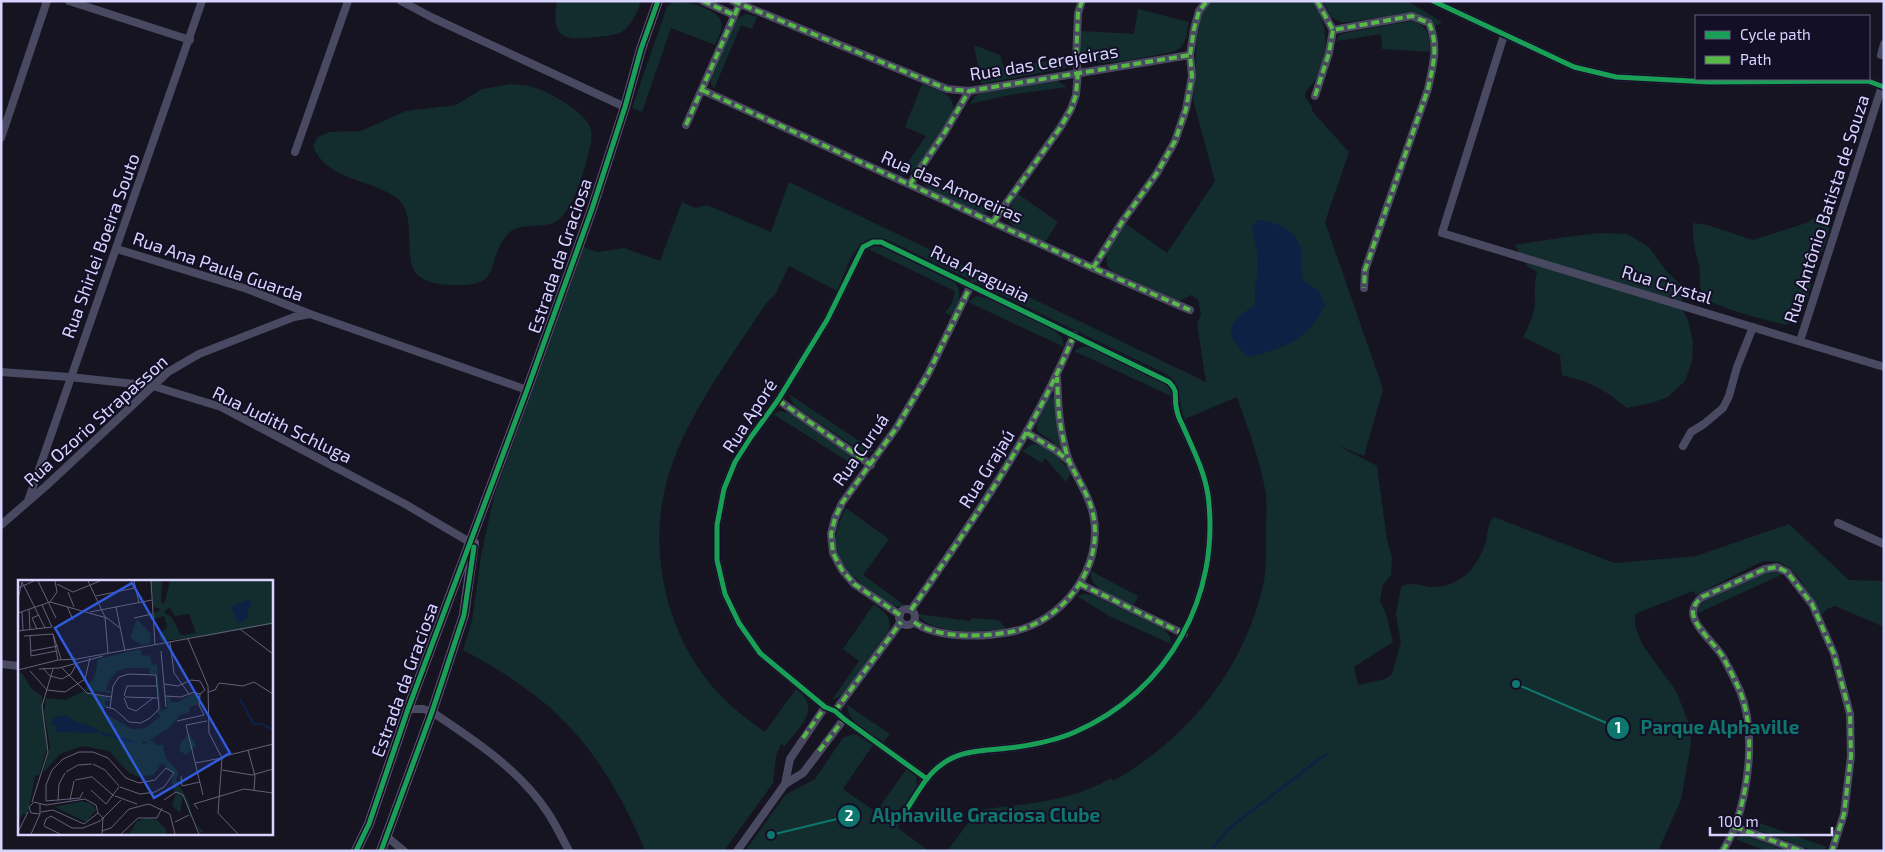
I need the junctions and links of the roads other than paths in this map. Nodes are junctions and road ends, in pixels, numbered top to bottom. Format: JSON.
{"nodes":[{"id":1,"x":47,"y":1,"type":"edge"},
{"id":2,"x":69,"y":1,"type":"edge"},
{"id":3,"x":202,"y":1,"type":"edge"},
{"id":4,"x":348,"y":1,"type":"edge"},
{"id":5,"x":401,"y":1,"type":"edge"},
{"id":6,"x":704,"y":1,"type":"edge"},
{"id":7,"x":1082,"y":1,"type":"edge"},
{"id":8,"x":1207,"y":1,"type":"edge"},
{"id":9,"x":1317,"y":1,"type":"edge"},
{"id":10,"x":1433,"y":1,"type":"edge"},
{"id":11,"x":659,"y":2,"type":"edge"},
{"id":12,"x":736,"y":3,"type":"edge"},
{"id":13,"x":734,"y":15,"type":"junction"},
{"id":14,"x":1332,"y":30,"type":"junction"},
{"id":15,"x":1504,"y":35,"type":"junction"},
{"id":16,"x":190,"y":40,"type":"junction"},
{"id":17,"x":1884,"y":44,"type":"edge"},
{"id":18,"x":1881,"y":55,"type":"dead end"},
{"id":19,"x":1190,"y":56,"type":"junction"},
{"id":20,"x":1078,"y":72,"type":"junction"},
{"id":21,"x":1883,"y":86,"type":"edge"},
{"id":22,"x":702,"y":90,"type":"junction"},
{"id":23,"x":969,"y":91,"type":"junction"},
{"id":24,"x":1315,"y":96,"type":"dead end"},
{"id":25,"x":625,"y":107,"type":"junction"},
{"id":26,"x":686,"y":125,"type":"dead end"},
{"id":27,"x":1,"y":138,"type":"edge"},
{"id":28,"x":295,"y":152,"type":"dead end"},
{"id":29,"x":910,"y":184,"type":"junction"},
{"id":30,"x":993,"y":222,"type":"junction"},
{"id":31,"x":873,"y":242,"type":"joint"},
{"id":32,"x":117,"y":249,"type":"junction"},
{"id":33,"x":1093,"y":268,"type":"junction"},
{"id":34,"x":971,"y":285,"type":"junction"},
{"id":35,"x":1364,"y":288,"type":"dead end"},
{"id":36,"x":1190,"y":310,"type":"dead end"},
{"id":37,"x":310,"y":314,"type":"junction"},
{"id":38,"x":1753,"y":327,"type":"junction"},
{"id":39,"x":1074,"y":335,"type":"junction"},
{"id":40,"x":1800,"y":341,"type":"junction"},
{"id":41,"x":1884,"y":367,"type":"edge"},
{"id":42,"x":1,"y":372,"type":"edge"},
{"id":43,"x":70,"y":377,"type":"junction"},
{"id":44,"x":1057,"y":377,"type":"junction"},
{"id":45,"x":153,"y":386,"type":"junction"},
{"id":46,"x":527,"y":390,"type":"junction"},
{"id":47,"x":778,"y":400,"type":"junction"},
{"id":48,"x":1027,"y":433,"type":"junction"},
{"id":49,"x":1683,"y":446,"type":"dead end"},
{"id":50,"x":1070,"y":462,"type":"junction"},
{"id":51,"x":871,"y":465,"type":"junction"},
{"id":52,"x":28,"y":501,"type":"junction"},
{"id":53,"x":1838,"y":523,"type":"dead end"},
{"id":54,"x":1,"y":525,"type":"edge"},
{"id":55,"x":472,"y":543,"type":"junction"},
{"id":56,"x":1884,"y":544,"type":"edge"},
{"id":57,"x":1080,"y":584,"type":"junction"},
{"id":58,"x":911,"y":610,"type":"junction"},
{"id":59,"x":900,"y":619,"type":"junction"},
{"id":60,"x":914,"y":622,"type":"junction"},
{"id":61,"x":1184,"y":634,"type":"junction"},
{"id":62,"x":1,"y":664,"type":"edge"},
{"id":63,"x":18,"y":666,"type":"edge"},
{"id":64,"x":825,"y":707,"type":"junction"},
{"id":65,"x":408,"y":709,"type":"junction"},
{"id":66,"x":835,"y":711,"type":"junction"},
{"id":67,"x":432,"y":712,"type":"junction"},
{"id":68,"x":844,"y":719,"type":"junction"},
{"id":69,"x":927,"y":779,"type":"junction"},
{"id":70,"x":785,"y":784,"type":"junction"},
{"id":71,"x":902,"y":816,"type":"dead end"},
{"id":72,"x":1735,"y":827,"type":"junction"},
{"id":73,"x":386,"y":836,"type":"junction"},
{"id":74,"x":356,"y":851,"type":"edge"},
{"id":75,"x":382,"y":851,"type":"edge"},
{"id":76,"x":404,"y":851,"type":"edge"},
{"id":77,"x":569,"y":851,"type":"edge"},
{"id":78,"x":737,"y":851,"type":"edge"},
{"id":79,"x":1723,"y":851,"type":"edge"},
{"id":80,"x":1800,"y":851,"type":"edge"},
{"id":81,"x":1832,"y":851,"type":"edge"}],
"edges":[{"from":1,"to":27,"type":"street"},
{"from":2,"to":16,"type":"street"},
{"from":3,"to":16,"type":"street","name":"Rua Shirlei Boeira Souto"},
{"from":4,"to":28,"type":"street"},
{"from":5,"to":25,"type":"street"},
{"from":6,"to":13,"type":"street"},
{"from":7,"to":20,"type":"street"},
{"from":8,"to":19,"type":"street"},
{"from":9,"to":14,"type":"street"},
{"from":10,"to":15,"type":"street"},
{"from":11,"to":25,"type":"main road","name":"Estrada da Graciosa"},
{"from":12,"to":13,"type":"street"},
{"from":12,"to":23,"type":"street","name":"Rua das Cerejeiras"},
{"from":13,"to":22,"type":"street"},
{"from":14,"to":24,"type":"street"},
{"from":14,"to":35,"type":"street"},
{"from":15,"to":21,"type":"street"},
{"from":15,"to":38,"type":"street","name":"Rua Crystal"},
{"from":16,"to":32,"type":"street","name":"Rua Shirlei Boeira Souto"},
{"from":17,"to":18,"type":"street"},
{"from":19,"to":20,"type":"street","name":"Rua das Cerejeiras"},
{"from":19,"to":33,"type":"street"},
{"from":20,"to":23,"type":"street","name":"Rua das Cerejeiras"},
{"from":20,"to":30,"type":"street"},
{"from":21,"to":40,"type":"street","name":"Rua Antônio Batista de Souza"},
{"from":22,"to":26,"type":"street"},
{"from":22,"to":29,"type":"street","name":"Rua das Amoreiras"},
{"from":23,"to":29,"type":"street"},
{"from":25,"to":46,"type":"main road","name":"Estrada da Graciosa"},
{"from":29,"to":30,"type":"street","name":"Rua das Amoreiras"},
{"from":30,"to":33,"type":"street","name":"Rua das Amoreiras"},
{"from":31,"to":34,"type":"street","name":"Rua Araguaia"},
{"from":31,"to":47,"type":"street","name":"Rua Aporé"},
{"from":32,"to":37,"type":"street","name":"Rua Ana Paula Guarda"},
{"from":32,"to":43,"type":"street","name":"Rua Shirlei Boeira Souto"},
{"from":33,"to":36,"type":"street","name":"Rua das Amoreiras"},
{"from":34,"to":39,"type":"street","name":"Rua Araguaia"},
{"from":34,"to":51,"type":"street","name":"Rua Curuá"},
{"from":37,"to":45,"type":"street","name":"Rua Ozorio Strapasson"},
{"from":37,"to":46,"type":"street"},
{"from":38,"to":40,"type":"street","name":"Rua Crystal"},
{"from":38,"to":49,"type":"street"},
{"from":39,"to":44,"type":"street","name":"Rua Grajaú"},
{"from":39,"to":61,"type":"street","name":"Rua Araguaia"},
{"from":40,"to":41,"type":"street","name":"Rua Crystal"},
{"from":42,"to":43,"type":"street","name":"Rua Judith Schluga"},
{"from":43,"to":45,"type":"street","name":"Rua Judith Schluga"},
{"from":43,"to":52,"type":"street","name":"Rua Shirlei Boeira Souto"},
{"from":44,"to":48,"type":"street","name":"Rua Grajaú"},
{"from":44,"to":50,"type":"street"},
{"from":45,"to":52,"type":"street","name":"Rua Ozorio Strapasson"},
{"from":45,"to":55,"type":"street","name":"Rua Judith Schluga"},
{"from":46,"to":55,"type":"main road","name":"Estrada da Graciosa"},
{"from":47,"to":51,"type":"street"},
{"from":47,"to":64,"type":"street","name":"Rua Aporé"},
{"from":48,"to":50,"type":"street"},
{"from":48,"to":58,"type":"street","name":"Rua Grajaú"},
{"from":50,"to":57,"type":"street"},
{"from":51,"to":59,"type":"street","name":"Rua Curuá"},
{"from":52,"to":54,"type":"street","name":"Rua Ozorio Strapasson"},
{"from":53,"to":56,"type":"street"},
{"from":55,"to":65,"type":"main road","name":"Estrada da Graciosa"},
{"from":55,"to":67,"type":"main road","name":"Estrada da Graciosa"},
{"from":57,"to":60,"type":"street"},
{"from":57,"to":61,"type":"street"},
{"from":58,"to":59,"type":"street"},
{"from":58,"to":60,"type":"street"},
{"from":59,"to":60,"type":"street"},
{"from":59,"to":66,"type":"street"},
{"from":61,"to":69,"type":"street","name":"Rua Araguaia"},
{"from":62,"to":63,"type":"street"},
{"from":64,"to":66,"type":"street","name":"Rua Aporé"},
{"from":64,"to":70,"type":"street"},
{"from":65,"to":67,"type":"street"},
{"from":65,"to":74,"type":"main road","name":"Estrada da Graciosa"},
{"from":66,"to":68,"type":"street","name":"Rua Aporé"},
{"from":67,"to":73,"type":"main road","name":"Estrada da Graciosa"},
{"from":67,"to":77,"type":"street"},
{"from":68,"to":69,"type":"street","name":"Rua Aporé"},
{"from":68,"to":70,"type":"street"},
{"from":69,"to":71,"type":"street","name":"Rua Araguaia"},
{"from":70,"to":78,"type":"street"},
{"from":72,"to":79,"type":"street"},
{"from":72,"to":80,"type":"street"},
{"from":72,"to":81,"type":"street"},
{"from":73,"to":75,"type":"main road","name":"Estrada da Graciosa"},
{"from":73,"to":76,"type":"street"}]}
